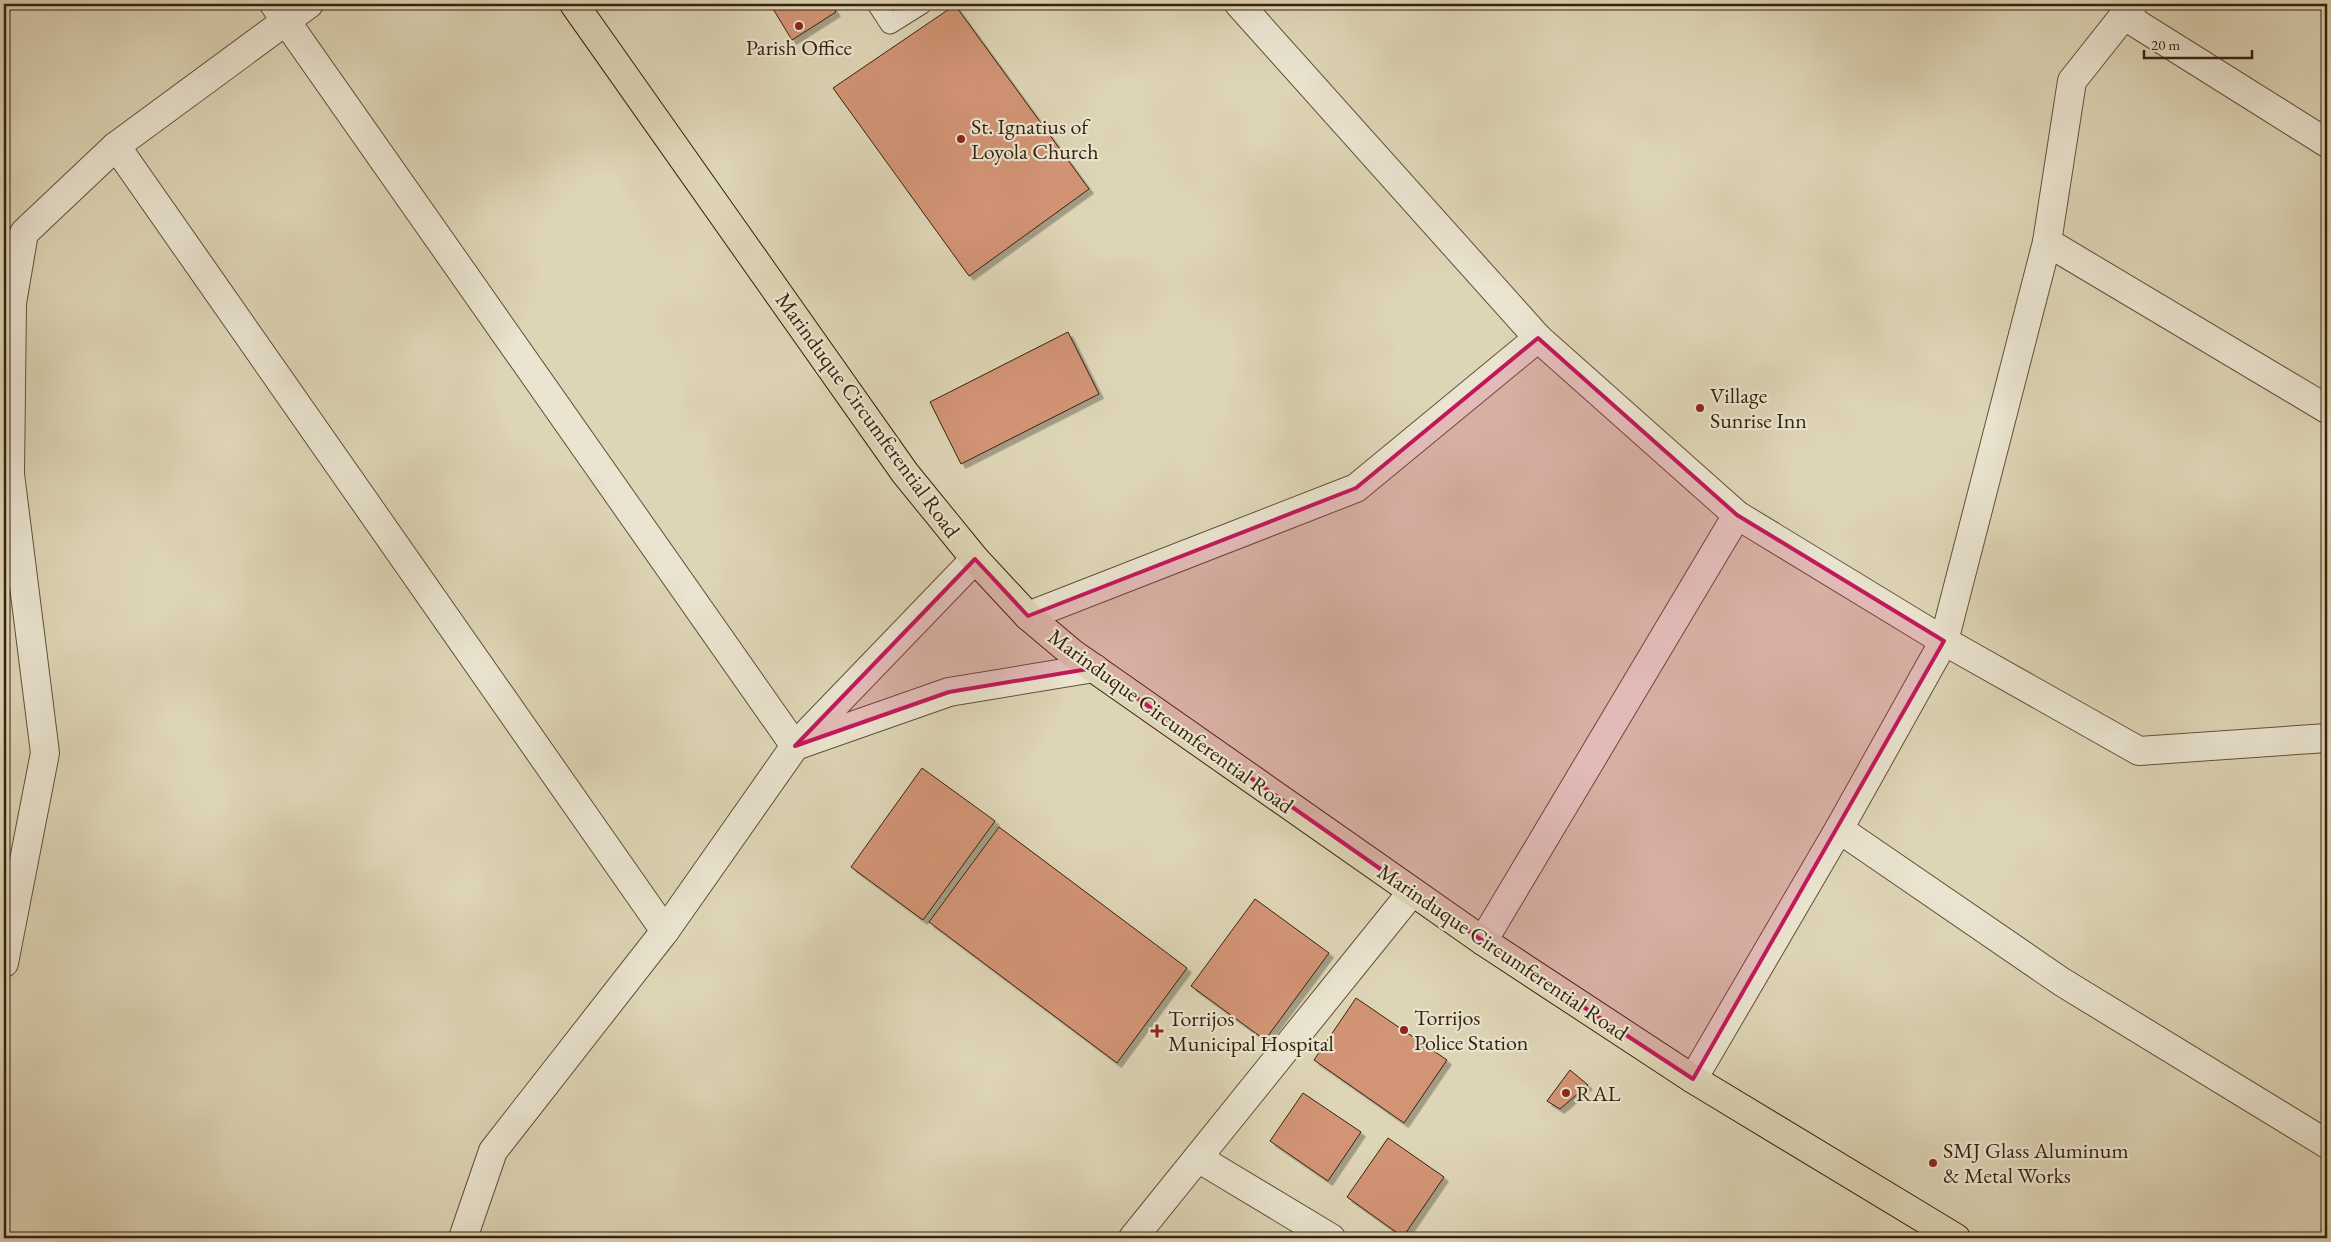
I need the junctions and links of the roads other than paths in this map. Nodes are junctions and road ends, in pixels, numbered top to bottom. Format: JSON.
{"nodes":[{"id":1,"x":309,"y":4,"type":"edge"},
{"id":2,"x":574,"y":4,"type":"edge"},
{"id":3,"x":877,"y":4,"type":"edge"},
{"id":4,"x":922,"y":4,"type":"edge"},
{"id":5,"x":1239,"y":4,"type":"edge"},
{"id":6,"x":2128,"y":10,"type":"edge"},
{"id":7,"x":280,"y":12,"type":"edge"},
{"id":8,"x":2327,"y":143,"type":"edge"},
{"id":9,"x":116,"y":146,"type":"junction"},
{"id":10,"x":2048,"y":242,"type":"junction"},
{"id":11,"x":1538,"y":338,"type":"junction"},
{"id":12,"x":2327,"y":410,"type":"edge"},
{"id":13,"x":1737,"y":515,"type":"junction"},
{"id":14,"x":975,"y":559,"type":"junction"},
{"id":15,"x":1028,"y":616,"type":"junction"},
{"id":16,"x":1944,"y":641,"type":"junction"},
{"id":17,"x":1094,"y":668,"type":"junction"},
{"id":18,"x":2327,"y":738,"type":"edge"},
{"id":19,"x":795,"y":746,"type":"junction"},
{"id":20,"x":1839,"y":829,"type":"junction"},
{"id":21,"x":1412,"y":892,"type":"junction"},
{"id":22,"x":665,"y":931,"type":"junction"},
{"id":23,"x":1483,"y":941,"type":"junction"},
{"id":24,"x":4,"y":963,"type":"edge"},
{"id":25,"x":1693,"y":1079,"type":"junction"},
{"id":26,"x":2327,"y":1144,"type":"edge"},
{"id":27,"x":1198,"y":1158,"type":"junction"},
{"id":28,"x":463,"y":1238,"type":"edge"},
{"id":29,"x":1133,"y":1238,"type":"edge"},
{"id":30,"x":1332,"y":1238,"type":"edge"},
{"id":31,"x":1956,"y":1238,"type":"edge"}],
"edges":[{"from":1,"to":7,"type":"street"},
{"from":2,"to":14,"type":"main road","name":"Marinduque Circumferential Road"},
{"from":3,"to":4,"type":"lane"},
{"from":5,"to":11,"type":"street"},
{"from":6,"to":8,"type":"street"},
{"from":6,"to":10,"type":"street"},
{"from":7,"to":9,"type":"street"},
{"from":7,"to":19,"type":"street"},
{"from":9,"to":22,"type":"street"},
{"from":9,"to":24,"type":"street"},
{"from":10,"to":12,"type":"street"},
{"from":10,"to":16,"type":"street"},
{"from":11,"to":13,"type":"street"},
{"from":11,"to":15,"type":"street"},
{"from":13,"to":16,"type":"street"},
{"from":13,"to":23,"type":"street"},
{"from":14,"to":15,"type":"main road","name":"Marinduque Circumferential Road"},
{"from":14,"to":19,"type":"street"},
{"from":15,"to":17,"type":"main road","name":"Marinduque Circumferential Road"},
{"from":16,"to":18,"type":"street"},
{"from":16,"to":20,"type":"street"},
{"from":17,"to":19,"type":"street"},
{"from":17,"to":21,"type":"main road","name":"Marinduque Circumferential Road"},
{"from":19,"to":22,"type":"street"},
{"from":20,"to":25,"type":"street"},
{"from":20,"to":26,"type":"street"},
{"from":21,"to":23,"type":"main road","name":"Marinduque Circumferential Road"},
{"from":21,"to":27,"type":"street"},
{"from":22,"to":28,"type":"street"},
{"from":23,"to":25,"type":"main road","name":"Marinduque Circumferential Road"},
{"from":25,"to":31,"type":"main road","name":"Marinduque Circumferential Road"},
{"from":27,"to":29,"type":"street"},
{"from":27,"to":30,"type":"street"}]}
